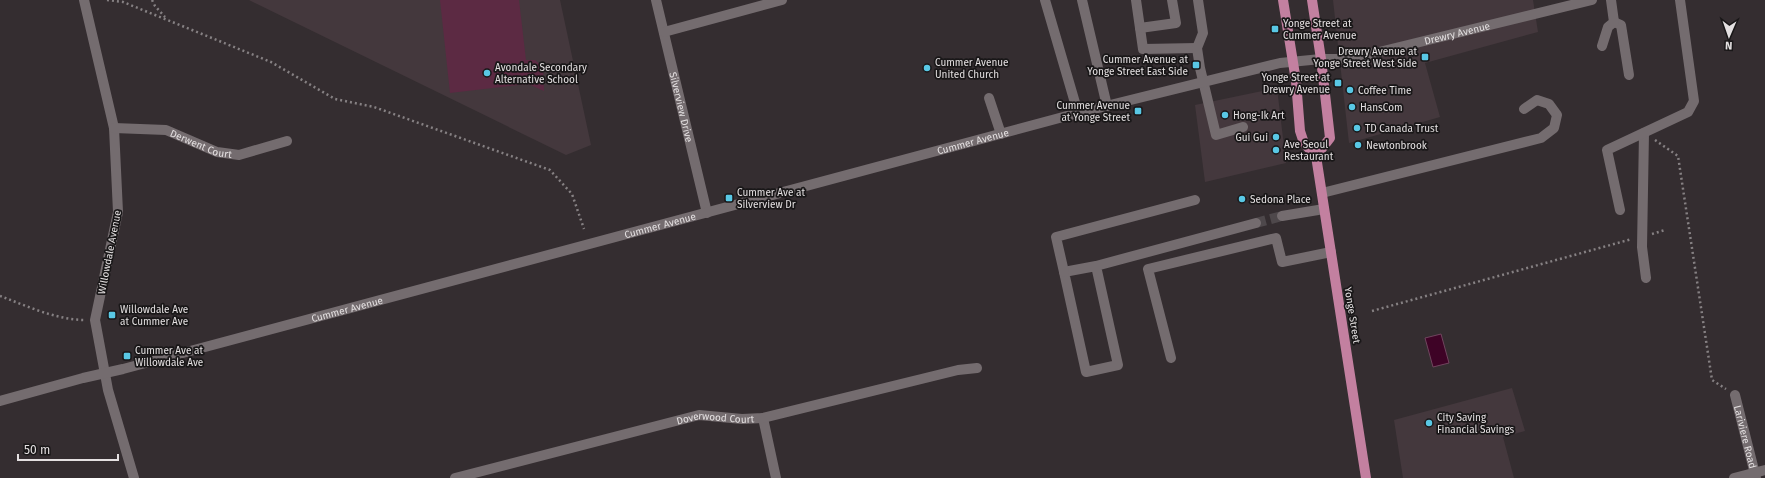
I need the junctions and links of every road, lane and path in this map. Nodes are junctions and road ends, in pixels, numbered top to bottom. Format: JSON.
{"nodes":[{"id":1,"x":84,"y":0,"type":"edge"},
{"id":2,"x":107,"y":0,"type":"edge"},
{"id":3,"x":152,"y":0,"type":"edge"},
{"id":4,"x":656,"y":0,"type":"edge"},
{"id":5,"x":782,"y":0,"type":"edge"},
{"id":6,"x":1045,"y":0,"type":"edge"},
{"id":7,"x":1082,"y":0,"type":"edge"},
{"id":8,"x":1136,"y":0,"type":"edge"},
{"id":9,"x":1172,"y":0,"type":"edge"},
{"id":10,"x":1198,"y":0,"type":"edge"},
{"id":11,"x":1283,"y":0,"type":"edge"},
{"id":12,"x":1312,"y":0,"type":"edge"},
{"id":13,"x":1592,"y":0,"type":"edge"},
{"id":14,"x":1611,"y":0,"type":"edge"},
{"id":15,"x":1680,"y":0,"type":"edge"},
{"id":16,"x":165,"y":18,"type":"junction"},
{"id":17,"x":1614,"y":22,"type":"junction"},
{"id":18,"x":1140,"y":28,"type":"junction"},
{"id":19,"x":664,"y":32,"type":"junction"},
{"id":20,"x":1602,"y":46,"type":"dead end"},
{"id":21,"x":1198,"y":48,"type":"junction"},
{"id":22,"x":1321,"y":59,"type":"junction"},
{"id":23,"x":1293,"y":62,"type":"junction"},
{"id":24,"x":1630,"y":75,"type":"dead end"},
{"id":25,"x":1203,"y":82,"type":"junction"},
{"id":26,"x":988,"y":98,"type":"dead end"},
{"id":27,"x":1107,"y":106,"type":"junction"},
{"id":28,"x":1524,"y":109,"type":"dead end"},
{"id":29,"x":1078,"y":113,"type":"junction"},
{"id":30,"x":1243,"y":127,"type":"dead end"},
{"id":31,"x":114,"y":128,"type":"junction"},
{"id":32,"x":1644,"y":133,"type":"junction"},
{"id":33,"x":1001,"y":134,"type":"junction"},
{"id":34,"x":287,"y":141,"type":"dead end"},
{"id":35,"x":1316,"y":156,"type":"junction"},
{"id":36,"x":1322,"y":193,"type":"junction"},
{"id":37,"x":1195,"y":200,"type":"dead end"},
{"id":38,"x":1324,"y":209,"type":"junction"},
{"id":39,"x":1620,"y":210,"type":"dead end"},
{"id":40,"x":707,"y":213,"type":"junction"},
{"id":41,"x":1282,"y":216,"type":"tunnel mouth"},
{"id":42,"x":1256,"y":223,"type":"tunnel mouth"},
{"id":43,"x":584,"y":229,"type":"dead end"},
{"id":44,"x":1628,"y":240,"type":"dead end"},
{"id":45,"x":1331,"y":252,"type":"junction"},
{"id":46,"x":1096,"y":266,"type":"junction"},
{"id":47,"x":1064,"y":272,"type":"junction"},
{"id":48,"x":1646,"y":278,"type":"dead end"},
{"id":49,"x":0,"y":296,"type":"edge"},
{"id":50,"x":1372,"y":311,"type":"dead end"},
{"id":51,"x":95,"y":320,"type":"junction"},
{"id":52,"x":1171,"y":358,"type":"dead end"},
{"id":53,"x":977,"y":368,"type":"dead end"},
{"id":54,"x":104,"y":373,"type":"junction"},
{"id":55,"x":1735,"y":394,"type":"joint"},
{"id":56,"x":0,"y":401,"type":"edge"},
{"id":57,"x":763,"y":418,"type":"junction"},
{"id":58,"x":1759,"y":473,"type":"edge"},
{"id":59,"x":134,"y":478,"type":"edge"},
{"id":60,"x":455,"y":478,"type":"edge"},
{"id":61,"x":776,"y":478,"type":"edge"},
{"id":62,"x":1366,"y":478,"type":"edge"},
{"id":63,"x":1734,"y":478,"type":"edge"}],
"edges":[{"from":1,"to":31,"type":"street","name":"Willowdale Avenue"},
{"from":2,"to":16,"type":"path"},
{"from":3,"to":16,"type":"path"},
{"from":4,"to":19,"type":"street","name":"Silverview Drive"},
{"from":5,"to":19,"type":"street"},
{"from":6,"to":29,"type":"street"},
{"from":7,"to":27,"type":"street"},
{"from":8,"to":18,"type":"street"},
{"from":9,"to":18,"type":"street"},
{"from":10,"to":21,"type":"street"},
{"from":11,"to":23,"type":"main road"},
{"from":12,"to":22,"type":"main road"},
{"from":13,"to":22,"type":"street","name":"Drewry Avenue"},
{"from":14,"to":17,"type":"street"},
{"from":15,"to":32,"type":"street"},
{"from":16,"to":43,"type":"path"},
{"from":17,"to":20,"type":"street"},
{"from":17,"to":24,"type":"street"},
{"from":18,"to":21,"type":"street"},
{"from":19,"to":40,"type":"street","name":"Silverview Drive"},
{"from":21,"to":25,"type":"street"},
{"from":22,"to":23,"type":"street","name":"Cummer Avenue"},
{"from":22,"to":35,"type":"main road"},
{"from":23,"to":25,"type":"street","name":"Cummer Avenue"},
{"from":23,"to":35,"type":"main road"},
{"from":25,"to":27,"type":"street","name":"Cummer Avenue"},
{"from":25,"to":30,"type":"street"},
{"from":26,"to":33,"type":"street"},
{"from":27,"to":29,"type":"street","name":"Cummer Avenue"},
{"from":28,"to":36,"type":"street"},
{"from":29,"to":33,"type":"street","name":"Cummer Avenue"},
{"from":31,"to":34,"type":"street","name":"Derwent Court"},
{"from":31,"to":51,"type":"street","name":"Willowdale Avenue"},
{"from":32,"to":39,"type":"street"},
{"from":32,"to":48,"type":"street"},
{"from":32,"to":55,"type":"path"},
{"from":33,"to":40,"type":"street","name":"Cummer Avenue"},
{"from":35,"to":36,"type":"main road","name":"Yonge Street"},
{"from":36,"to":38,"type":"main road","name":"Yonge Street"},
{"from":37,"to":47,"type":"street"},
{"from":38,"to":41,"type":"street"},
{"from":38,"to":45,"type":"main road","name":"Yonge Street"},
{"from":40,"to":54,"type":"street","name":"Cummer Avenue"},
{"from":42,"to":46,"type":"street"},
{"from":44,"to":50,"type":"path"},
{"from":45,"to":52,"type":"street"},
{"from":45,"to":62,"type":"main road","name":"Yonge Street"},
{"from":46,"to":47,"type":"street"},
{"from":46,"to":47,"type":"street"},
{"from":49,"to":51,"type":"path"},
{"from":51,"to":54,"type":"street","name":"Willowdale Avenue"},
{"from":53,"to":57,"type":"street","name":"Doverwood Court"},
{"from":54,"to":56,"type":"street","name":"Cummer Avenue"},
{"from":54,"to":59,"type":"street","name":"Willowdale Avenue"},
{"from":55,"to":58,"type":"street","name":"Lariviere Road"},
{"from":57,"to":60,"type":"street","name":"Doverwood Court"},
{"from":57,"to":61,"type":"street"},
{"from":58,"to":63,"type":"street"}]}
